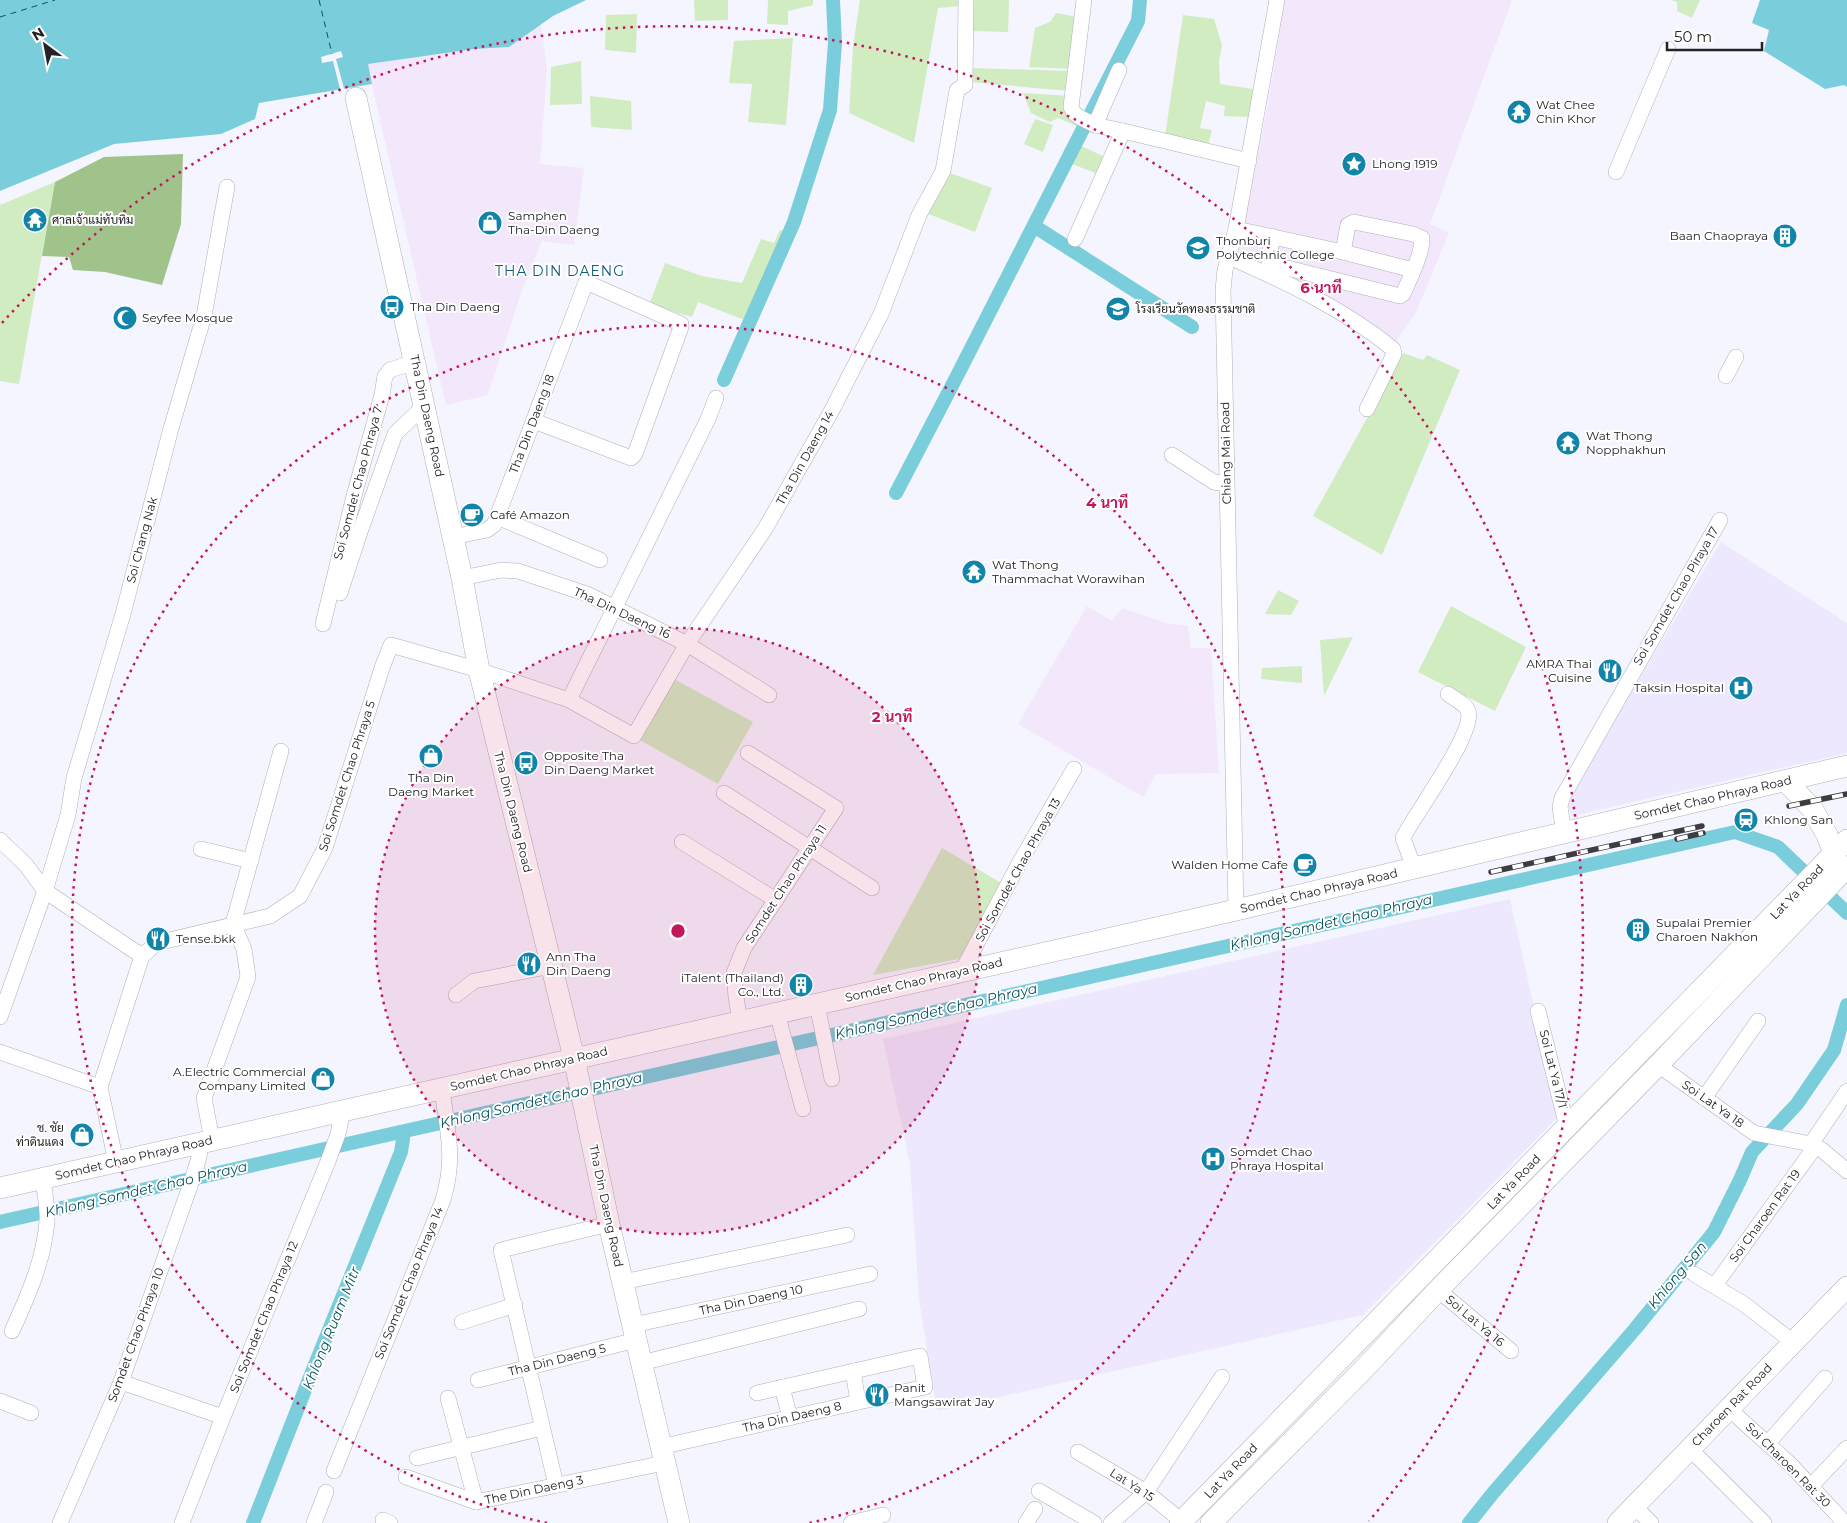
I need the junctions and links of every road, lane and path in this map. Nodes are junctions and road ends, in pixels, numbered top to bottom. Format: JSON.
{"nodes":[{"id":1,"x":966,"y":0,"type":"edge"},
{"id":2,"x":1084,"y":0,"type":"edge"},
{"id":3,"x":1278,"y":0,"type":"edge"},
{"id":4,"x":1668,"y":49,"type":"dead end"},
{"id":5,"x":1119,"y":70,"type":"dead end"},
{"id":6,"x":356,"y":98,"type":"dead end"},
{"id":7,"x":1095,"y":126,"type":"junction"},
{"id":8,"x":1123,"y":130,"type":"junction"},
{"id":9,"x":1248,"y":161,"type":"junction"},
{"id":10,"x":1616,"y":172,"type":"dead end"},
{"id":11,"x":227,"y":187,"type":"dead end"},
{"id":12,"x":1236,"y":229,"type":"junction"},
{"id":13,"x":1272,"y":236,"type":"junction"},
{"id":14,"x":1074,"y":240,"type":"dead end"},
{"id":15,"x":1343,"y":252,"type":"junction"},
{"id":16,"x":1228,"y":257,"type":"junction"},
{"id":17,"x":1413,"y":270,"type":"junction"},
{"id":18,"x":1736,"y":357,"type":"dead end"},
{"id":19,"x":414,"y":362,"type":"junction"},
{"id":20,"x":1726,"y":376,"type":"dead end"},
{"id":21,"x":716,"y":398,"type":"dead end"},
{"id":22,"x":424,"y":406,"type":"junction"},
{"id":23,"x":1367,"y":409,"type":"dead end"},
{"id":24,"x":534,"y":421,"type":"junction"},
{"id":25,"x":1172,"y":455,"type":"dead end"},
{"id":26,"x":1226,"y":484,"type":"junction"},
{"id":27,"x":497,"y":517,"type":"junction"},
{"id":28,"x":1720,"y":520,"type":"dead end"},
{"id":29,"x":453,"y":537,"type":"junction"},
{"id":30,"x":600,"y":560,"type":"dead end"},
{"id":31,"x":462,"y":578,"type":"junction"},
{"id":32,"x":615,"y":607,"type":"junction"},
{"id":33,"x":687,"y":644,"type":"junction"},
{"id":34,"x":392,"y":645,"type":"joint"},
{"id":35,"x":479,"y":670,"type":"junction"},
{"id":36,"x":1448,"y":694,"type":"dead end"},
{"id":37,"x":769,"y":696,"type":"dead end"},
{"id":38,"x":569,"y":700,"type":"junction"},
{"id":39,"x":281,"y":751,"type":"dead end"},
{"id":40,"x":748,"y":752,"type":"dead end"},
{"id":41,"x":1847,"y":766,"type":"edge"},
{"id":42,"x":1074,"y":769,"type":"dead end"},
{"id":43,"x":1786,"y":781,"type":"junction"},
{"id":44,"x":724,"y":793,"type":"dead end"},
{"id":45,"x":1564,"y":833,"type":"junction"},
{"id":46,"x":0,"y":840,"type":"edge"},
{"id":47,"x":682,"y":842,"type":"dead end"},
{"id":48,"x":810,"y":848,"type":"junction"},
{"id":49,"x":201,"y":849,"type":"dead end"},
{"id":50,"x":251,"y":861,"type":"junction"},
{"id":51,"x":1414,"y":868,"type":"junction"},
{"id":52,"x":1830,"y":871,"type":"edge"},
{"id":53,"x":872,"y":888,"type":"dead end"},
{"id":54,"x":45,"y":891,"type":"junction"},
{"id":55,"x":776,"y":900,"type":"junction"},
{"id":56,"x":1236,"y":910,"type":"junction"},
{"id":57,"x":233,"y":924,"type":"junction"},
{"id":58,"x":142,"y":956,"type":"junction"},
{"id":59,"x":552,"y":966,"type":"junction"},
{"id":60,"x":962,"y":971,"type":"junction"},
{"id":61,"x":456,"y":996,"type":"dead end"},
{"id":62,"x":817,"y":1004,"type":"junction"},
{"id":63,"x":1538,"y":1011,"type":"dead end"},
{"id":64,"x":777,"y":1013,"type":"junction"},
{"id":65,"x":0,"y":1017,"type":"edge"},
{"id":66,"x":740,"y":1021,"type":"junction"},
{"id":67,"x":1758,"y":1021,"type":"dead end"},
{"id":68,"x":0,"y":1052,"type":"edge"},
{"id":69,"x":1658,"y":1065,"type":"junction"},
{"id":70,"x":576,"y":1067,"type":"junction"},
{"id":71,"x":832,"y":1079,"type":"dead end"},
{"id":72,"x":100,"y":1087,"type":"junction"},
{"id":73,"x":1847,"y":1091,"type":"edge"},
{"id":74,"x":443,"y":1096,"type":"junction"},
{"id":75,"x":1704,"y":1098,"type":"junction"},
{"id":76,"x":803,"y":1109,"type":"dead end"},
{"id":77,"x":343,"y":1110,"type":"junction"},
{"id":78,"x":1567,"y":1127,"type":"junction"},
{"id":79,"x":1813,"y":1145,"type":"junction"},
{"id":80,"x":204,"y":1148,"type":"junction"},
{"id":81,"x":116,"y":1162,"type":"junction"},
{"id":82,"x":1847,"y":1171,"type":"edge"},
{"id":83,"x":44,"y":1187,"type":"junction"},
{"id":84,"x":0,"y":1188,"type":"edge"},
{"id":85,"x":610,"y":1224,"type":"junction"},
{"id":86,"x":847,"y":1235,"type":"dead end"},
{"id":87,"x":1460,"y":1253,"type":"junction"},
{"id":88,"x":870,"y":1274,"type":"dead end"},
{"id":89,"x":1694,"y":1274,"type":"dead end"},
{"id":90,"x":623,"y":1282,"type":"junction"},
{"id":91,"x":1714,"y":1285,"type":"junction"},
{"id":92,"x":1847,"y":1287,"type":"edge"},
{"id":93,"x":1438,"y":1290,"type":"junction"},
{"id":94,"x":515,"y":1306,"type":"junction"},
{"id":95,"x":859,"y":1309,"type":"dead end"},
{"id":96,"x":462,"y":1322,"type":"dead end"},
{"id":97,"x":12,"y":1330,"type":"dead end"},
{"id":98,"x":634,"y":1333,"type":"junction"},
{"id":99,"x":1793,"y":1342,"type":"junction"},
{"id":100,"x":1511,"y":1352,"type":"dead end"},
{"id":101,"x":641,"y":1363,"type":"junction"},
{"id":102,"x":529,"y":1367,"type":"junction"},
{"id":103,"x":853,"y":1371,"type":"junction"},
{"id":104,"x":1222,"y":1377,"type":"dead end"},
{"id":105,"x":1825,"y":1378,"type":"dead end"},
{"id":106,"x":478,"y":1380,"type":"dead end"},
{"id":107,"x":121,"y":1382,"type":"junction"},
{"id":108,"x":782,"y":1387,"type":"junction"},
{"id":109,"x":758,"y":1393,"type":"dead end"},
{"id":110,"x":448,"y":1398,"type":"dead end"},
{"id":111,"x":0,"y":1401,"type":"edge"},
{"id":112,"x":858,"y":1402,"type":"junction"},
{"id":113,"x":1729,"y":1409,"type":"junction"},
{"id":114,"x":31,"y":1413,"type":"dead end"},
{"id":115,"x":223,"y":1417,"type":"junction"},
{"id":116,"x":790,"y":1418,"type":"junction"},
{"id":117,"x":542,"y":1428,"type":"junction"},
{"id":118,"x":1768,"y":1443,"type":"junction"},
{"id":119,"x":462,"y":1446,"type":"junction"},
{"id":120,"x":1847,"y":1448,"type":"edge"},
{"id":121,"x":1690,"y":1449,"type":"junction"},
{"id":122,"x":1078,"y":1452,"type":"dead end"},
{"id":123,"x":662,"y":1455,"type":"junction"},
{"id":124,"x":416,"y":1458,"type":"dead end"},
{"id":125,"x":334,"y":1471,"type":"dead end"},
{"id":126,"x":406,"y":1477,"type":"dead end"},
{"id":127,"x":556,"y":1485,"type":"junction"},
{"id":128,"x":1811,"y":1486,"type":"junction"},
{"id":129,"x":1039,"y":1491,"type":"dead end"},
{"id":130,"x":326,"y":1492,"type":"dead end"},
{"id":131,"x":1146,"y":1492,"type":"junction"},
{"id":132,"x":476,"y":1502,"type":"junction"},
{"id":133,"x":1634,"y":1506,"type":"junction"},
{"id":134,"x":1035,"y":1509,"type":"dead end"},
{"id":135,"x":883,"y":1515,"type":"dead end"},
{"id":136,"x":1181,"y":1522,"type":"edge"},
{"id":137,"x":60,"y":1523,"type":"edge"},
{"id":138,"x":182,"y":1523,"type":"edge"},
{"id":139,"x":314,"y":1523,"type":"edge"},
{"id":140,"x":679,"y":1523,"type":"edge"},
{"id":141,"x":851,"y":1523,"type":"edge"},
{"id":142,"x":1026,"y":1523,"type":"edge"},
{"id":143,"x":1094,"y":1523,"type":"edge"},
{"id":144,"x":1111,"y":1523,"type":"edge"},
{"id":145,"x":1211,"y":1523,"type":"edge"},
{"id":146,"x":1618,"y":1523,"type":"edge"},
{"id":147,"x":1650,"y":1523,"type":"edge"},
{"id":148,"x":1764,"y":1523,"type":"edge"},
{"id":149,"x":1845,"y":1523,"type":"edge"}],
"edges":[{"from":1,"to":33,"type":"street","name":"Tha Din Daeng 14"},
{"from":2,"to":7,"type":"street"},
{"from":3,"to":9,"type":"street","name":"Chiang Mai Road"},
{"from":4,"to":10,"type":"street"},
{"from":5,"to":7,"type":"street"},
{"from":6,"to":19,"type":"main road","name":"Tha Din Daeng Road"},
{"from":7,"to":8,"type":"street"},
{"from":8,"to":9,"type":"street"},
{"from":8,"to":14,"type":"street"},
{"from":9,"to":12,"type":"street","name":"Chiang Mai Road"},
{"from":11,"to":54,"type":"street","name":"Soi Chang Nak"},
{"from":12,"to":13,"type":"street"},
{"from":12,"to":16,"type":"street","name":"Chiang Mai Road"},
{"from":13,"to":15,"type":"street"},
{"from":13,"to":17,"type":"street"},
{"from":15,"to":17,"type":"street"},
{"from":15,"to":17,"type":"street"},
{"from":16,"to":23,"type":"street"},
{"from":16,"to":26,"type":"street","name":"Chiang Mai Road"},
{"from":18,"to":20,"type":"street"},
{"from":19,"to":22,"type":"main road","name":"Tha Din Daeng Road"},
{"from":19,"to":22,"type":"street","name":"Soi Somdet Chao Phraya 7"},
{"from":21,"to":32,"type":"street"},
{"from":22,"to":29,"type":"main road","name":"Tha Din Daeng Road"},
{"from":24,"to":24,"type":"street","name":"Tha Din Daeng 18"},
{"from":24,"to":27,"type":"street","name":"Tha Din Daeng 18"},
{"from":25,"to":26,"type":"street"},
{"from":26,"to":56,"type":"street","name":"Chiang Mai Road"},
{"from":27,"to":29,"type":"street","name":"Tha Din Daeng 18"},
{"from":27,"to":30,"type":"street"},
{"from":28,"to":45,"type":"street","name":"Soi Somdet Chao Piraya 17"},
{"from":29,"to":31,"type":"main road","name":"Tha Din Daeng Road"},
{"from":31,"to":32,"type":"street","name":"Tha Din Daeng 16"},
{"from":31,"to":35,"type":"main road","name":"Tha Din Daeng Road"},
{"from":32,"to":33,"type":"street","name":"Tha Din Daeng 16"},
{"from":32,"to":38,"type":"street"},
{"from":33,"to":37,"type":"street","name":"Tha Din Daeng 16"},
{"from":33,"to":38,"type":"street","name":"Tha Din Daeng 14"},
{"from":34,"to":35,"type":"street","name":"Tha Din Daeng 14"},
{"from":34,"to":57,"type":"street","name":"Soi Somdet Chao Phraya 5"},
{"from":35,"to":38,"type":"street","name":"Tha Din Daeng 14"},
{"from":35,"to":59,"type":"main road","name":"Tha Din Daeng Road"},
{"from":36,"to":51,"type":"street"},
{"from":39,"to":50,"type":"street"},
{"from":40,"to":48,"type":"street","name":"Somdet Chao Phraya 11"},
{"from":41,"to":43,"type":"main road","name":"Somdet Chao Phraya Road"},
{"from":42,"to":60,"type":"street","name":"Soi Somdet Chao Phraya 13"},
{"from":43,"to":45,"type":"main road","name":"Somdet Chao Phraya Road"},
{"from":43,"to":52,"type":"main road"},
{"from":44,"to":48,"type":"street"},
{"from":45,"to":51,"type":"main road","name":"Somdet Chao Phraya Road"},
{"from":46,"to":54,"type":"street"},
{"from":47,"to":55,"type":"street"},
{"from":48,"to":53,"type":"street"},
{"from":48,"to":55,"type":"street","name":"Somdet Chao Phraya 11"},
{"from":49,"to":50,"type":"street"},
{"from":50,"to":57,"type":"street"},
{"from":51,"to":56,"type":"main road","name":"Somdet Chao Phraya Road"},
{"from":52,"to":69,"type":"main road","name":"Lat Ya Road"},
{"from":52,"to":78,"type":"main road","name":"Lat Ya Road"},
{"from":54,"to":58,"type":"street"},
{"from":54,"to":65,"type":"street","name":"Soi Chang Nak"},
{"from":55,"to":66,"type":"street","name":"Somdet Chao Phraya 11"},
{"from":56,"to":60,"type":"main road","name":"Somdet Chao Phraya Road"},
{"from":57,"to":58,"type":"street","name":"Soi Somdet Chao Phraya 5"},
{"from":57,"to":80,"type":"street"},
{"from":58,"to":72,"type":"street"},
{"from":59,"to":61,"type":"street"},
{"from":59,"to":70,"type":"main road","name":"Tha Din Daeng Road"},
{"from":60,"to":62,"type":"main road","name":"Somdet Chao Phraya Road"},
{"from":62,"to":64,"type":"main road","name":"Somdet Chao Phraya Road"},
{"from":62,"to":71,"type":"street"},
{"from":63,"to":78,"type":"street","name":"Soi Lat Ya 17/1"},
{"from":64,"to":66,"type":"main road","name":"Somdet Chao Phraya Road"},
{"from":64,"to":76,"type":"street"},
{"from":66,"to":70,"type":"main road","name":"Somdet Chao Phraya Road"},
{"from":67,"to":75,"type":"street"},
{"from":68,"to":72,"type":"street"},
{"from":69,"to":75,"type":"street","name":"Soi Lat Ya 18"},
{"from":69,"to":87,"type":"main road","name":"Lat Ya Road"},
{"from":70,"to":74,"type":"main road","name":"Somdet Chao Phraya Road"},
{"from":70,"to":85,"type":"main road","name":"Tha Din Daeng Road"},
{"from":72,"to":81,"type":"street"},
{"from":73,"to":79,"type":"street","name":"Soi Charoen Rat 19"},
{"from":74,"to":77,"type":"main road","name":"Somdet Chao Phraya Road"},
{"from":74,"to":125,"type":"street","name":"Soi Somdet Chao Phraya 14"},
{"from":75,"to":79,"type":"street","name":"Soi Lat Ya 18"},
{"from":77,"to":80,"type":"main road","name":"Somdet Chao Phraya Road"},
{"from":77,"to":115,"type":"street","name":"Soi Somdet Chao Phraya 12"},
{"from":78,"to":87,"type":"main road","name":"Lat Ya Road"},
{"from":79,"to":82,"type":"street"},
{"from":79,"to":91,"type":"street","name":"Soi Charoen Rat 19"},
{"from":80,"to":81,"type":"main road","name":"Somdet Chao Phraya Road"},
{"from":80,"to":107,"type":"street","name":"Somdet Chao Phraya 10"},
{"from":81,"to":83,"type":"main road","name":"Somdet Chao Phraya Road"},
{"from":83,"to":84,"type":"main road","name":"Somdet Chao Phraya Road"},
{"from":83,"to":97,"type":"street"},
{"from":85,"to":90,"type":"main road","name":"Tha Din Daeng Road"},
{"from":85,"to":94,"type":"street"},
{"from":86,"to":90,"type":"street"},
{"from":87,"to":93,"type":"main road","name":"Lat Ya Road"},
{"from":87,"to":136,"type":"main road","name":"Lat Ya Road"},
{"from":88,"to":98,"type":"street","name":"Tha Din Daeng 10"},
{"from":89,"to":91,"type":"street"},
{"from":90,"to":98,"type":"main road","name":"Tha Din Daeng Road"},
{"from":91,"to":99,"type":"street"},
{"from":92,"to":99,"type":"main road","name":"Charoen Rat Road"},
{"from":93,"to":100,"type":"street","name":"Soi Lat Ya 16"},
{"from":93,"to":145,"type":"main road","name":"Lat Ya Road"},
{"from":94,"to":96,"type":"street"},
{"from":94,"to":102,"type":"street"},
{"from":95,"to":101,"type":"street"},
{"from":98,"to":101,"type":"main road","name":"Tha Din Daeng Road"},
{"from":98,"to":102,"type":"street","name":"Tha Din Daeng 5"},
{"from":99,"to":113,"type":"main road","name":"Charoen Rat Road"},
{"from":101,"to":123,"type":"main road","name":"Tha Din Daeng Road"},
{"from":102,"to":106,"type":"street","name":"Tha Din Daeng 5"},
{"from":102,"to":117,"type":"street"},
{"from":103,"to":108,"type":"street"},
{"from":103,"to":112,"type":"street"},
{"from":103,"to":112,"type":"street","name":"Tha Din Daeng 8"},
{"from":104,"to":131,"type":"street"},
{"from":105,"to":118,"type":"street"},
{"from":107,"to":115,"type":"street"},
{"from":107,"to":137,"type":"street","name":"Somdet Chao Phraya 10"},
{"from":108,"to":109,"type":"street"},
{"from":108,"to":116,"type":"street"},
{"from":110,"to":119,"type":"street"},
{"from":111,"to":114,"type":"street"},
{"from":112,"to":116,"type":"street","name":"Tha Din Daeng 8"},
{"from":113,"to":118,"type":"street","name":"Soi Charoen Rat 30"},
{"from":113,"to":121,"type":"main road","name":"Charoen Rat Road"},
{"from":115,"to":138,"type":"street","name":"Soi Somdet Chao Phraya 12"},
{"from":116,"to":123,"type":"street","name":"Tha Din Daeng 8"},
{"from":117,"to":119,"type":"street"},
{"from":117,"to":127,"type":"street"},
{"from":118,"to":128,"type":"street","name":"Soi Charoen Rat 30"},
{"from":119,"to":124,"type":"street"},
{"from":119,"to":132,"type":"street"},
{"from":120,"to":128,"type":"street"},
{"from":121,"to":133,"type":"main road","name":"Charoen Rat Road"},
{"from":121,"to":148,"type":"street"},
{"from":122,"to":131,"type":"street","name":"Lat Ya 15"},
{"from":123,"to":127,"type":"street","name":"The Din Daeng 3"},
{"from":123,"to":140,"type":"main road","name":"Tha Din Daeng Road"},
{"from":126,"to":132,"type":"street","name":"The Din Daeng 3"},
{"from":127,"to":132,"type":"street","name":"The Din Daeng 3"},
{"from":128,"to":149,"type":"street","name":"Soi Charoen Rat 30"},
{"from":129,"to":143,"type":"street"},
{"from":130,"to":139,"type":"street"},
{"from":131,"to":136,"type":"street","name":"Lat Ya 15"},
{"from":131,"to":144,"type":"street"},
{"from":133,"to":146,"type":"main road","name":"Charoen Rat Road"},
{"from":133,"to":147,"type":"street"},
{"from":134,"to":142,"type":"street"},
{"from":135,"to":141,"type":"street"}]}
